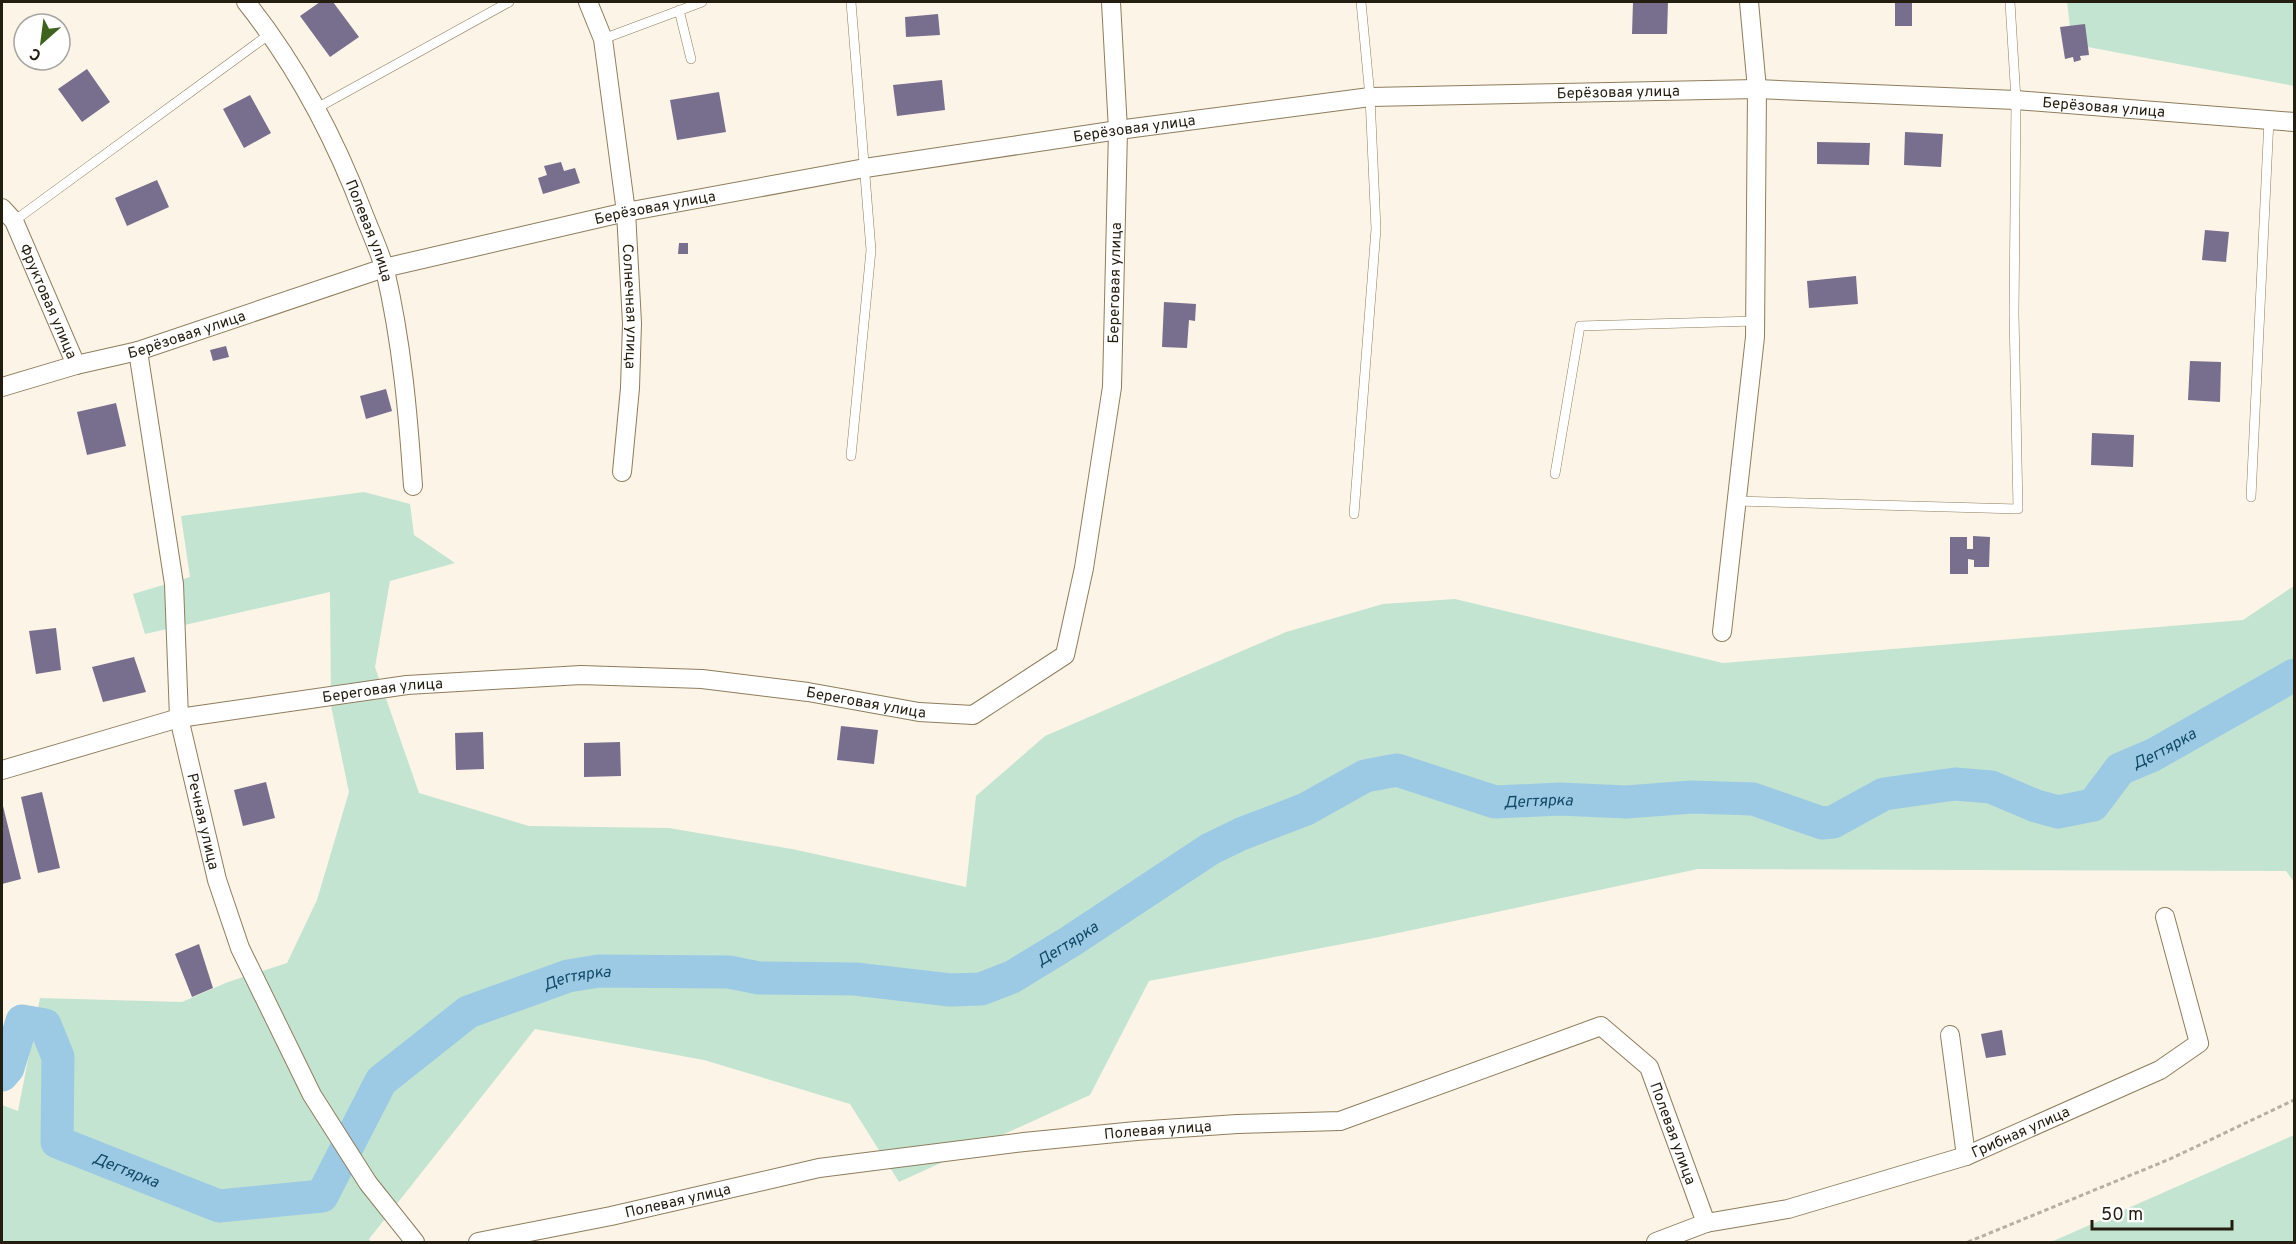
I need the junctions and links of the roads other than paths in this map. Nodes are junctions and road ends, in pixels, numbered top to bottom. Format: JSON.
{"nodes":[{"id":1,"x":246,"y":2,"type":"edge"},
{"id":2,"x":509,"y":2,"type":"edge"},
{"id":3,"x":588,"y":2,"type":"edge"},
{"id":4,"x":702,"y":2,"type":"edge"},
{"id":5,"x":851,"y":2,"type":"edge"},
{"id":6,"x":1111,"y":2,"type":"edge"},
{"id":7,"x":1361,"y":2,"type":"edge"},
{"id":8,"x":1749,"y":2,"type":"edge"},
{"id":9,"x":2010,"y":2,"type":"edge"},
{"id":10,"x":679,"y":10,"type":"junction"},
{"id":11,"x":271,"y":33,"type":"junction"},
{"id":12,"x":603,"y":39,"type":"junction"},
{"id":13,"x":691,"y":59,"type":"dead end"},
{"id":14,"x":1757,"y":89,"type":"junction"},
{"id":15,"x":1370,"y":97,"type":"junction"},
{"id":16,"x":2016,"y":100,"type":"junction"},
{"id":17,"x":317,"y":108,"type":"junction"},
{"id":18,"x":2269,"y":119,"type":"junction"},
{"id":19,"x":2295,"y":122,"type":"edge"},
{"id":20,"x":1118,"y":130,"type":"junction"},
{"id":21,"x":865,"y":168,"type":"junction"},
{"id":22,"x":626,"y":212,"type":"junction"},
{"id":23,"x":8,"y":214,"type":"edge"},
{"id":24,"x":384,"y":268,"type":"junction"},
{"id":25,"x":1755,"y":321,"type":"junction"},
{"id":26,"x":138,"y":351,"type":"junction"},
{"id":27,"x":76,"y":365,"type":"junction"},
{"id":28,"x":2,"y":387,"type":"edge"},
{"id":29,"x":851,"y":456,"type":"dead end"},
{"id":30,"x":622,"y":472,"type":"dead end"},
{"id":31,"x":1555,"y":474,"type":"dead end"},
{"id":32,"x":413,"y":486,"type":"dead end"},
{"id":33,"x":2251,"y":496,"type":"dead end"},
{"id":34,"x":1736,"y":501,"type":"junction"},
{"id":35,"x":1354,"y":514,"type":"dead end"},
{"id":36,"x":1722,"y":632,"type":"dead end"},
{"id":37,"x":179,"y":718,"type":"junction"},
{"id":38,"x":2,"y":770,"type":"edge"},
{"id":39,"x":2165,"y":917,"type":"dead end"},
{"id":40,"x":1950,"y":1035,"type":"dead end"},
{"id":41,"x":1966,"y":1156,"type":"junction"},
{"id":42,"x":1706,"y":1223,"type":"junction"},
{"id":43,"x":415,"y":1242,"type":"edge"},
{"id":44,"x":478,"y":1242,"type":"edge"},
{"id":45,"x":1656,"y":1242,"type":"edge"}],
"edges":[{"from":1,"to":11,"type":"street","name":"Полевая улица"},
{"from":2,"to":17,"type":"lane"},
{"from":3,"to":12,"type":"street","name":"Солнечная улица"},
{"from":4,"to":10,"type":"lane"},
{"from":5,"to":21,"type":"lane"},
{"from":6,"to":20,"type":"street","name":"Береговая улица"},
{"from":7,"to":15,"type":"lane"},
{"from":8,"to":14,"type":"street"},
{"from":9,"to":16,"type":"lane"},
{"from":10,"to":12,"type":"lane"},
{"from":10,"to":13,"type":"lane"},
{"from":11,"to":17,"type":"street","name":"Полевая улица"},
{"from":11,"to":23,"type":"lane"},
{"from":12,"to":22,"type":"street","name":"Солнечная улица"},
{"from":14,"to":15,"type":"street","name":"Берёзовая улица"},
{"from":14,"to":16,"type":"street","name":"Берёзовая улица"},
{"from":14,"to":25,"type":"street"},
{"from":15,"to":20,"type":"street","name":"Берёзовая улица"},
{"from":15,"to":35,"type":"lane"},
{"from":16,"to":18,"type":"street","name":"Берёзовая улица"},
{"from":16,"to":34,"type":"lane"},
{"from":17,"to":24,"type":"street","name":"Полевая улица"},
{"from":18,"to":19,"type":"street","name":"Берёзовая улица"},
{"from":18,"to":33,"type":"lane"},
{"from":20,"to":21,"type":"street","name":"Берёзовая улица"},
{"from":20,"to":37,"type":"street","name":"Береговая улица"},
{"from":21,"to":22,"type":"street","name":"Берёзовая улица"},
{"from":21,"to":29,"type":"lane"},
{"from":22,"to":24,"type":"street","name":"Берёзовая улица"},
{"from":22,"to":30,"type":"street","name":"Солнечная улица"},
{"from":23,"to":27,"type":"street","name":"Фруктовая улица"},
{"from":24,"to":26,"type":"street","name":"Берёзовая улица"},
{"from":24,"to":32,"type":"street","name":"Полевая улица"},
{"from":25,"to":31,"type":"lane"},
{"from":25,"to":34,"type":"street"},
{"from":26,"to":27,"type":"street","name":"Берёзовая улица"},
{"from":26,"to":37,"type":"street","name":"Речная улица"},
{"from":27,"to":28,"type":"street","name":"Берёзовая улица"},
{"from":34,"to":36,"type":"street"},
{"from":37,"to":38,"type":"street","name":"Береговая улица"},
{"from":37,"to":43,"type":"street","name":"Речная улица"},
{"from":39,"to":41,"type":"street","name":"Грибная улица"},
{"from":40,"to":41,"type":"street"},
{"from":41,"to":42,"type":"street","name":"Грибная улица"},
{"from":42,"to":44,"type":"street","name":"Полевая улица"},
{"from":42,"to":45,"type":"street"}]}
